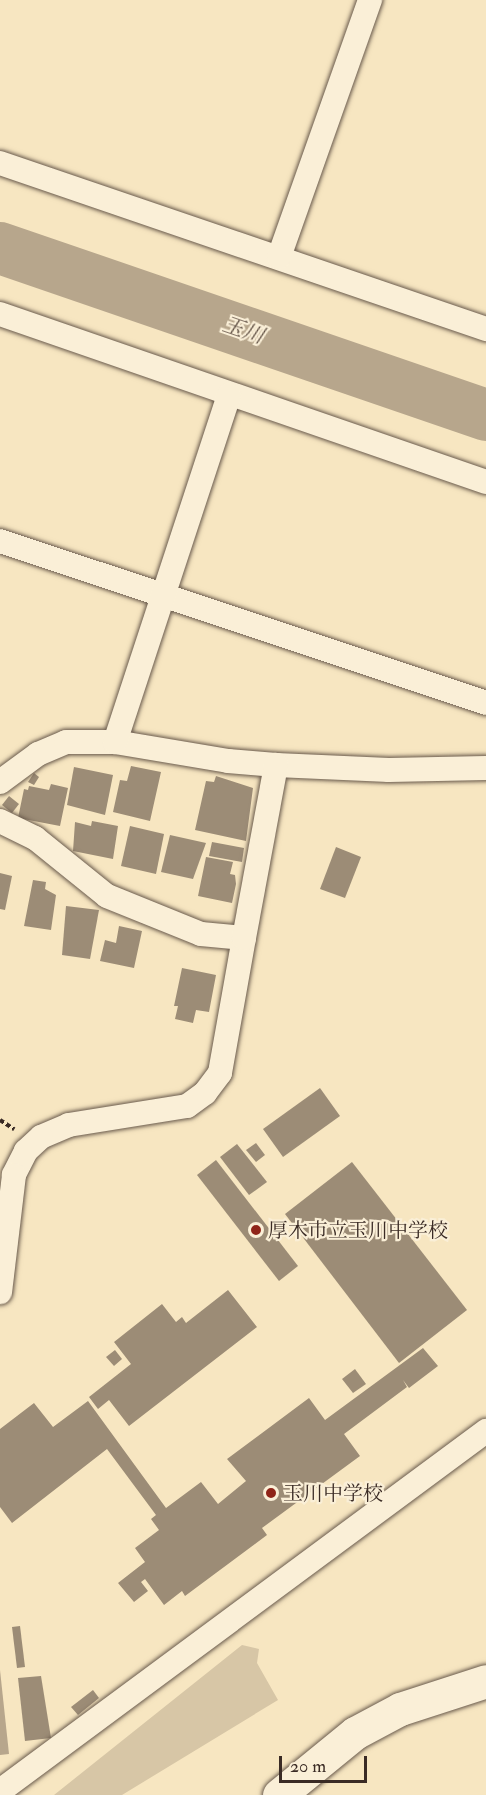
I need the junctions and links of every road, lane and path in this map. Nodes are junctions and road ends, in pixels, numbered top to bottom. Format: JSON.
{"nodes":[{"id":1,"x":370,"y":0,"type":"edge"},
{"id":2,"x":0,"y":163,"type":"edge"},
{"id":3,"x":279,"y":257,"type":"junction"},
{"id":4,"x":0,"y":314,"type":"edge"},
{"id":5,"x":486,"y":329,"type":"edge"},
{"id":6,"x":229,"y":395,"type":"junction"},
{"id":7,"x":486,"y":482,"type":"edge"},
{"id":8,"x":0,"y":541,"type":"edge"},
{"id":9,"x":162,"y":595,"type":"junction"},
{"id":10,"x":486,"y":703,"type":"edge"},
{"id":11,"x":115,"y":742,"type":"junction"},
{"id":12,"x":276,"y":765,"type":"junction"},
{"id":13,"x":486,"y":768,"type":"edge"},
{"id":14,"x":0,"y":782,"type":"edge"},
{"id":15,"x":0,"y":821,"type":"edge"},
{"id":16,"x":244,"y":938,"type":"junction"},
{"id":17,"x":0,"y":1292,"type":"edge"},
{"id":18,"x":486,"y":1431,"type":"edge"},
{"id":19,"x":486,"y":1681,"type":"edge"},
{"id":20,"x":0,"y":1791,"type":"edge"},
{"id":21,"x":279,"y":1795,"type":"edge"}],
"edges":[{"from":1,"to":3,"type":"street"},
{"from":2,"to":3,"type":"street"},
{"from":3,"to":5,"type":"street"},
{"from":4,"to":6,"type":"street"},
{"from":6,"to":7,"type":"street"},
{"from":6,"to":9,"type":"street"},
{"from":8,"to":9,"type":"street"},
{"from":9,"to":10,"type":"street"},
{"from":9,"to":11,"type":"street"},
{"from":11,"to":12,"type":"street"},
{"from":11,"to":14,"type":"street"},
{"from":12,"to":13,"type":"street"},
{"from":12,"to":16,"type":"street"},
{"from":15,"to":16,"type":"street"},
{"from":16,"to":17,"type":"street"},
{"from":18,"to":20,"type":"street"},
{"from":19,"to":21,"type":"street"}]}
